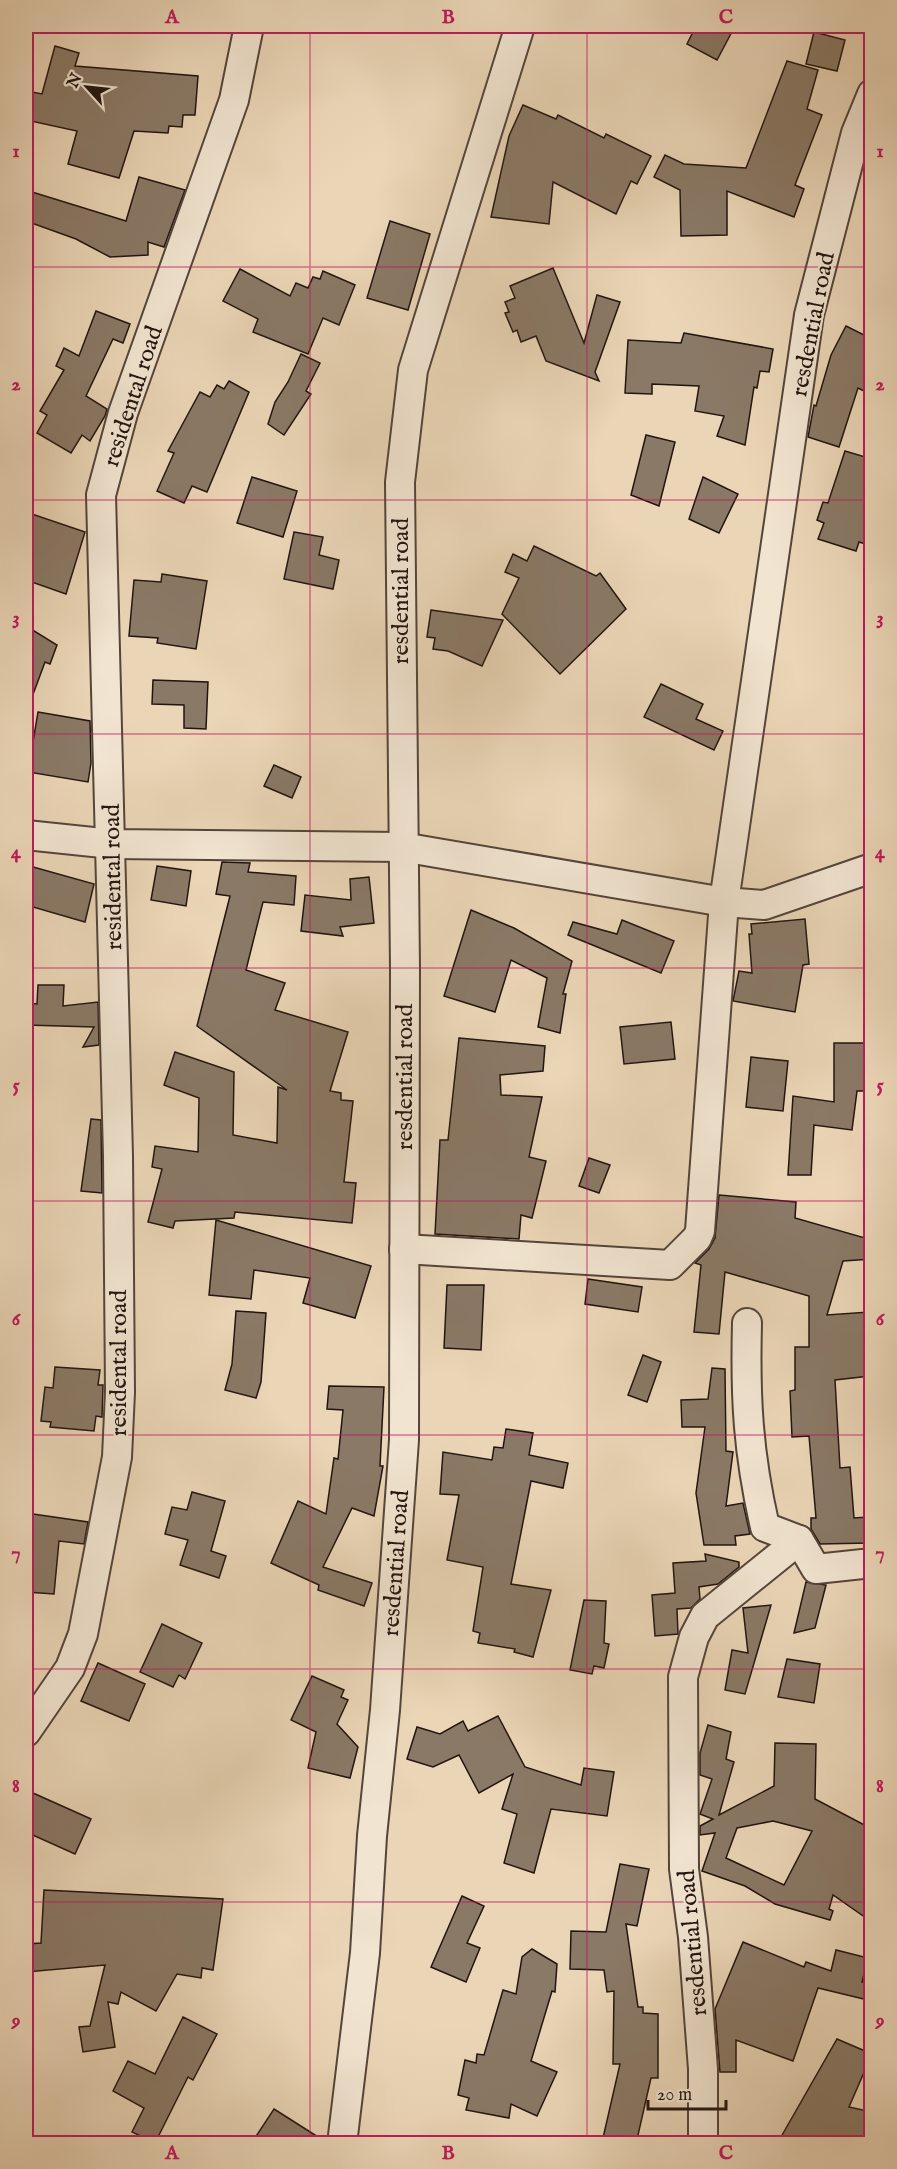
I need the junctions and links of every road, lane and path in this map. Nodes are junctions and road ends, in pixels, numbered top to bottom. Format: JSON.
{"nodes":[{"id":1,"x":249,"y":26,"type":"edge"},
{"id":2,"x":520,"y":26,"type":"edge"},
{"id":3,"x":872,"y":94,"type":"edge"},
{"id":4,"x":26,"y":836,"type":"edge"},
{"id":5,"x":112,"y":844,"type":"junction"},
{"id":6,"x":402,"y":847,"type":"junction"},
{"id":7,"x":872,"y":868,"type":"edge"},
{"id":8,"x":724,"y":902,"type":"junction"},
{"id":9,"x":404,"y":1249,"type":"junction"},
{"id":10,"x":747,"y":1323,"type":"dead end"},
{"id":11,"x":799,"y":1540,"type":"junction"},
{"id":12,"x":872,"y":1563,"type":"edge"},
{"id":13,"x":26,"y":1732,"type":"edge"},
{"id":14,"x":342,"y":2144,"type":"edge"},
{"id":15,"x":702,"y":2144,"type":"edge"}],
"edges":[{"from":1,"to":5,"type":"street","name":"residental road"},
{"from":2,"to":6,"type":"street","name":"resdential road"},
{"from":3,"to":8,"type":"street","name":"resdential road"},
{"from":4,"to":5,"type":"street"},
{"from":5,"to":6,"type":"street"},
{"from":5,"to":13,"type":"street","name":"residental road"},
{"from":6,"to":8,"type":"street"},
{"from":6,"to":9,"type":"street","name":"resdential road"},
{"from":7,"to":8,"type":"street"},
{"from":8,"to":9,"type":"street","name":"resdential road"},
{"from":9,"to":14,"type":"street","name":"resdential road"},
{"from":10,"to":11,"type":"street"},
{"from":11,"to":12,"type":"street"},
{"from":11,"to":15,"type":"street","name":"resdential road"}]}
